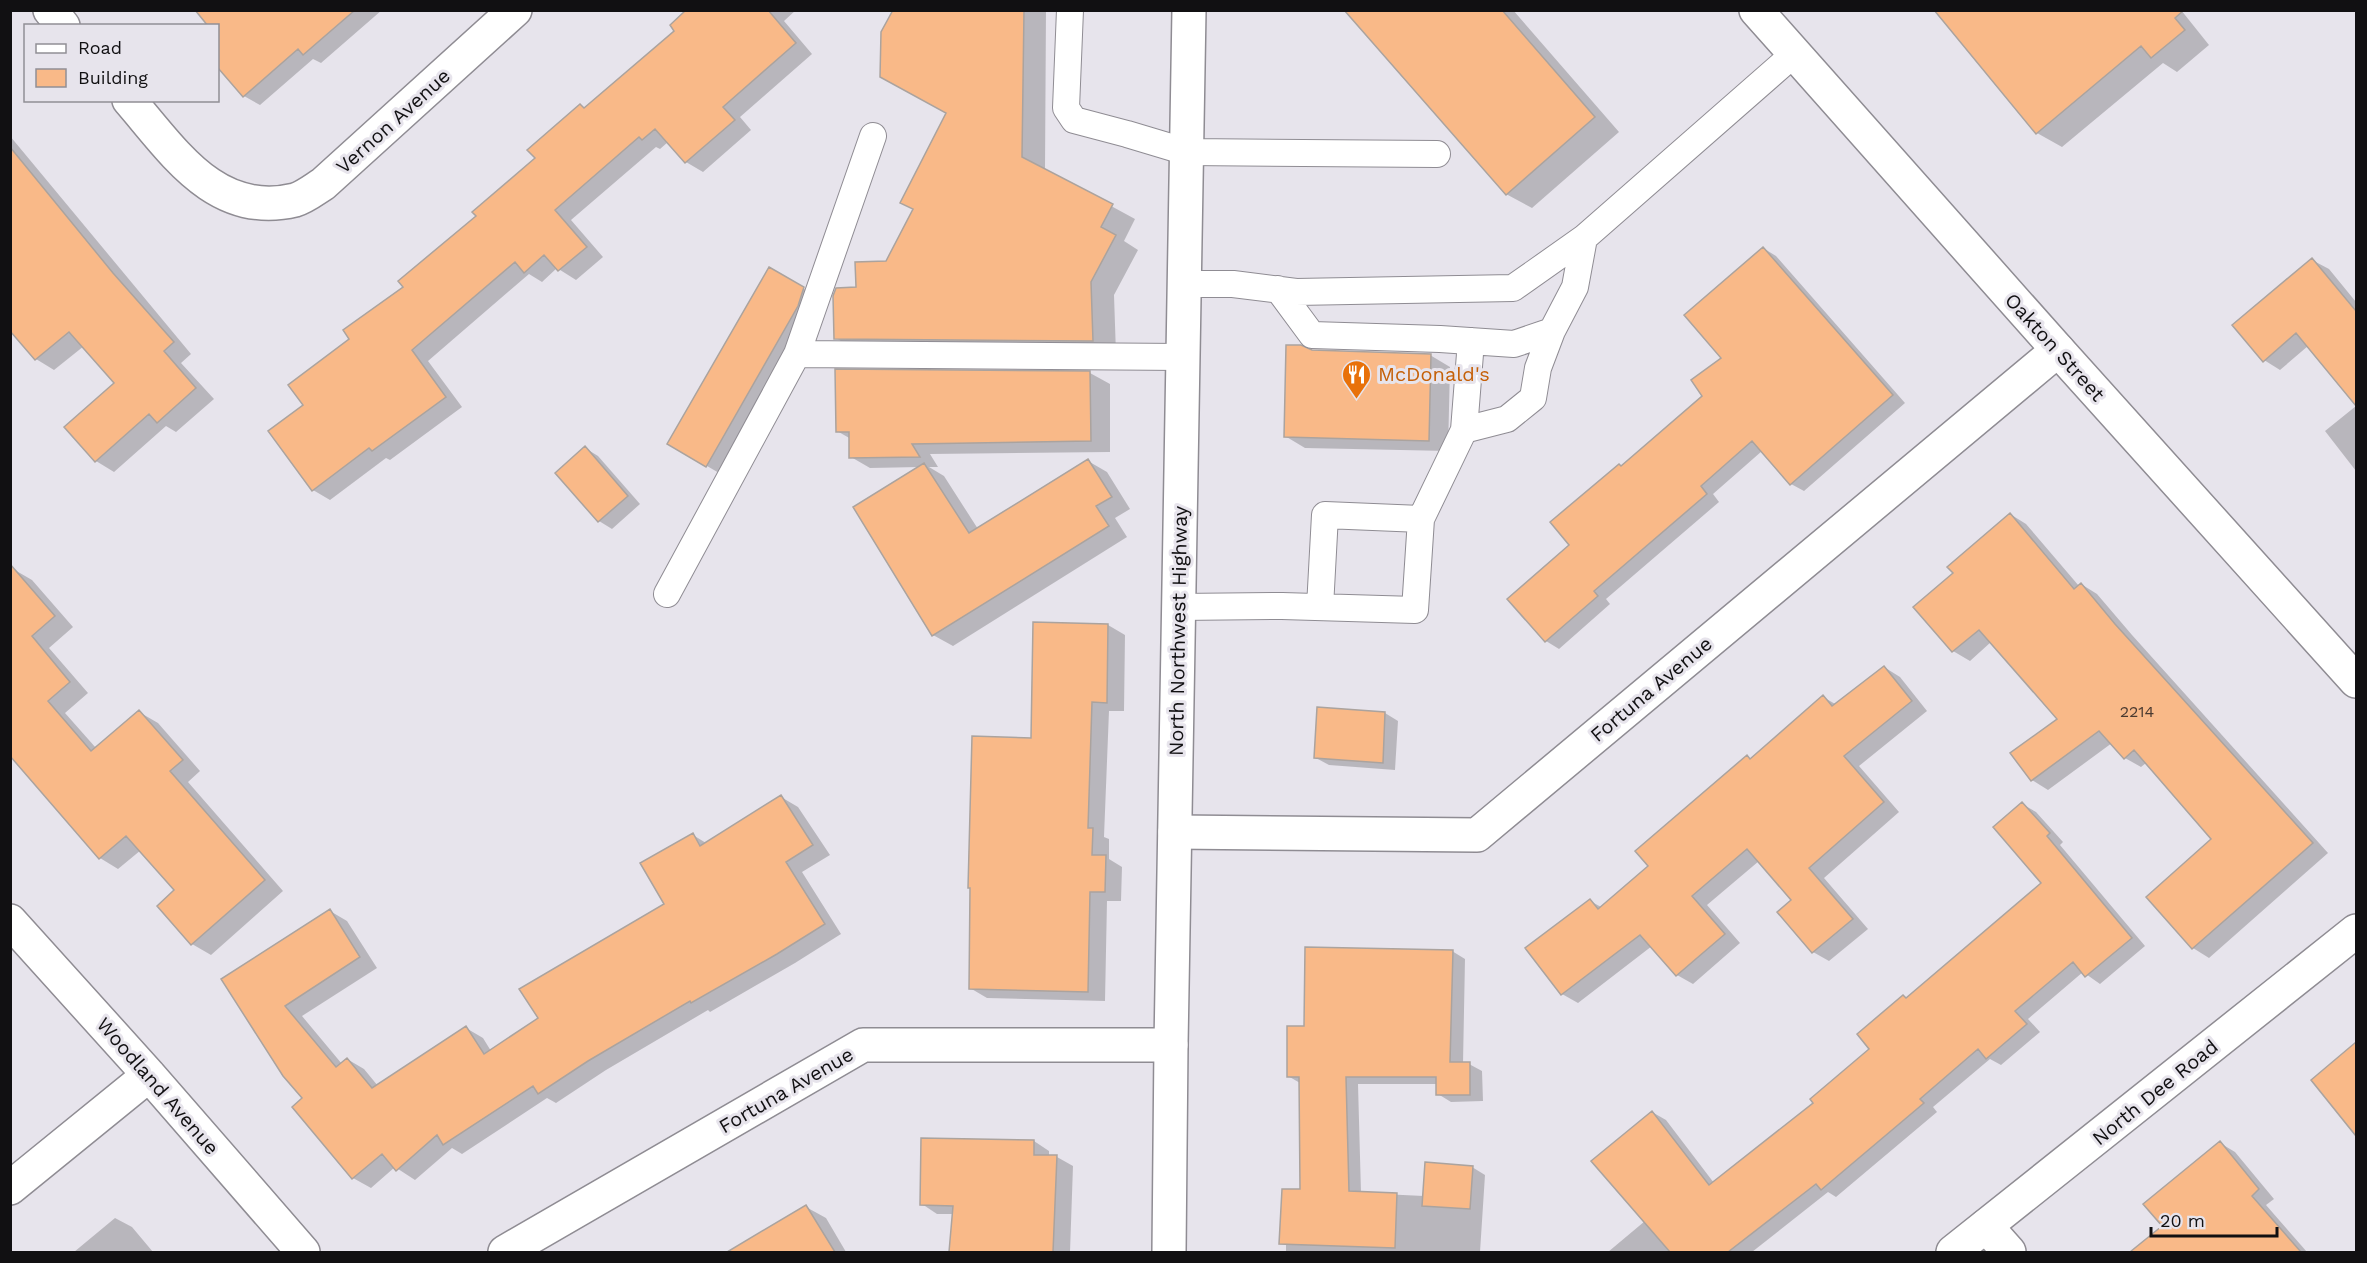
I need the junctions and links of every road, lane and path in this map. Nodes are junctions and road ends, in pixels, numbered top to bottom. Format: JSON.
{"nodes":[{"id":1,"x":50,"y":10,"type":"edge"},
{"id":2,"x":515,"y":10,"type":"edge"},
{"id":3,"x":1070,"y":10,"type":"edge"},
{"id":4,"x":1189,"y":10,"type":"edge"},
{"id":5,"x":1756,"y":10,"type":"edge"},
{"id":6,"x":61,"y":24,"type":"edge"},
{"id":7,"x":1794,"y":54,"type":"junction"},
{"id":8,"x":131,"y":102,"type":"edge"},
{"id":9,"x":873,"y":136,"type":"dead end"},
{"id":10,"x":1187,"y":152,"type":"junction"},
{"id":11,"x":1437,"y":154,"type":"dead end"},
{"id":12,"x":1584,"y":238,"type":"junction"},
{"id":13,"x":1185,"y":284,"type":"junction"},
{"id":14,"x":1287,"y":290,"type":"junction"},
{"id":15,"x":1552,"y":331,"type":"junction"},
{"id":16,"x":1471,"y":341,"type":"junction"},
{"id":17,"x":2058,"y":350,"type":"junction"},
{"id":18,"x":796,"y":354,"type":"junction"},
{"id":19,"x":1183,"y":357,"type":"junction"},
{"id":20,"x":1464,"y":430,"type":"junction"},
{"id":21,"x":1421,"y":519,"type":"junction"},
{"id":22,"x":667,"y":594,"type":"dead end"},
{"id":23,"x":1179,"y":607,"type":"junction"},
{"id":24,"x":1320,"y":607,"type":"junction"},
{"id":25,"x":2356,"y":681,"type":"edge"},
{"id":26,"x":1175,"y":832,"type":"junction"},
{"id":27,"x":10,"y":921,"type":"edge"},
{"id":28,"x":2356,"y":931,"type":"edge"},
{"id":29,"x":1171,"y":1045,"type":"junction"},
{"id":30,"x":149,"y":1076,"type":"junction"},
{"id":31,"x":10,"y":1188,"type":"edge"},
{"id":32,"x":1986,"y":1226,"type":"junction"},
{"id":33,"x":303,"y":1252,"type":"edge"},
{"id":34,"x":505,"y":1252,"type":"edge"},
{"id":35,"x":1169,"y":1252,"type":"edge"},
{"id":36,"x":1953,"y":1252,"type":"edge"},
{"id":37,"x":2009,"y":1252,"type":"edge"}],
"edges":[{"from":1,"to":6,"type":"street"},
{"from":2,"to":8,"type":"street","name":"Vernon Avenue"},
{"from":3,"to":10,"type":"lane"},
{"from":4,"to":10,"type":"street","name":"North Northwest Highway"},
{"from":5,"to":7,"type":"street","name":"Oakton Street"},
{"from":7,"to":12,"type":"lane"},
{"from":7,"to":17,"type":"street","name":"Oakton Street"},
{"from":9,"to":18,"type":"lane"},
{"from":10,"to":11,"type":"lane"},
{"from":10,"to":13,"type":"street","name":"North Northwest Highway"},
{"from":12,"to":14,"type":"lane"},
{"from":12,"to":15,"type":"lane"},
{"from":13,"to":14,"type":"lane"},
{"from":13,"to":19,"type":"street","name":"North Northwest Highway"},
{"from":14,"to":16,"type":"lane"},
{"from":15,"to":16,"type":"lane"},
{"from":15,"to":20,"type":"lane"},
{"from":16,"to":20,"type":"lane"},
{"from":17,"to":25,"type":"street","name":"Oakton Street"},
{"from":17,"to":26,"type":"street","name":"Fortuna Avenue"},
{"from":18,"to":19,"type":"lane"},
{"from":18,"to":22,"type":"lane"},
{"from":19,"to":23,"type":"street","name":"North Northwest Highway"},
{"from":20,"to":21,"type":"lane"},
{"from":21,"to":24,"type":"lane"},
{"from":21,"to":24,"type":"lane"},
{"from":23,"to":24,"type":"lane"},
{"from":23,"to":26,"type":"street","name":"North Northwest Highway"},
{"from":26,"to":29,"type":"street","name":"North Northwest Highway"},
{"from":27,"to":30,"type":"street","name":"Woodland Avenue"},
{"from":28,"to":32,"type":"street","name":"North Dee Road"},
{"from":29,"to":34,"type":"street","name":"Fortuna Avenue"},
{"from":29,"to":35,"type":"street","name":"North Northwest Highway"},
{"from":30,"to":31,"type":"street"},
{"from":30,"to":33,"type":"street","name":"Woodland Avenue"},
{"from":32,"to":36,"type":"street","name":"North Dee Road"},
{"from":32,"to":37,"type":"street"}]}
